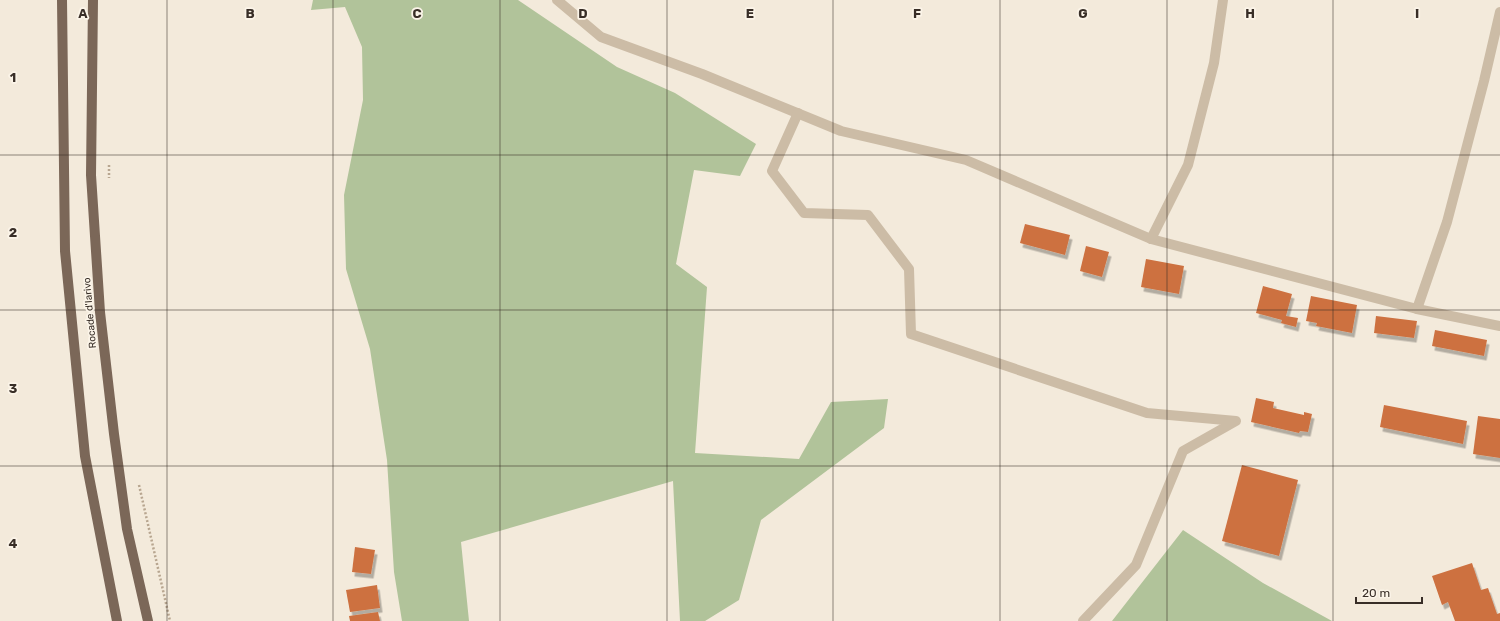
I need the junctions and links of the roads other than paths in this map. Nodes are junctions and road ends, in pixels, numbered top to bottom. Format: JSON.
{"nodes":[{"id":1,"x":62,"y":0,"type":"edge"},
{"id":2,"x":93,"y":0,"type":"edge"},
{"id":3,"x":557,"y":0,"type":"edge"},
{"id":4,"x":1223,"y":0,"type":"edge"},
{"id":5,"x":1500,"y":12,"type":"edge"},
{"id":6,"x":798,"y":113,"type":"junction"},
{"id":7,"x":1152,"y":238,"type":"junction"},
{"id":8,"x":1417,"y":309,"type":"junction"},
{"id":9,"x":1500,"y":326,"type":"edge"},
{"id":10,"x":117,"y":621,"type":"edge"},
{"id":11,"x":148,"y":621,"type":"edge"},
{"id":12,"x":1083,"y":621,"type":"edge"}],
"edges":[{"from":1,"to":10,"type":"main road","name":"Rocade d'Iarivo"},
{"from":2,"to":11,"type":"main road","name":"Rocade d'Iarivo"},
{"from":3,"to":6,"type":"street"},
{"from":4,"to":7,"type":"street"},
{"from":5,"to":8,"type":"street"},
{"from":6,"to":7,"type":"street"},
{"from":6,"to":12,"type":"street"},
{"from":7,"to":8,"type":"street"},
{"from":8,"to":9,"type":"street"}]}
